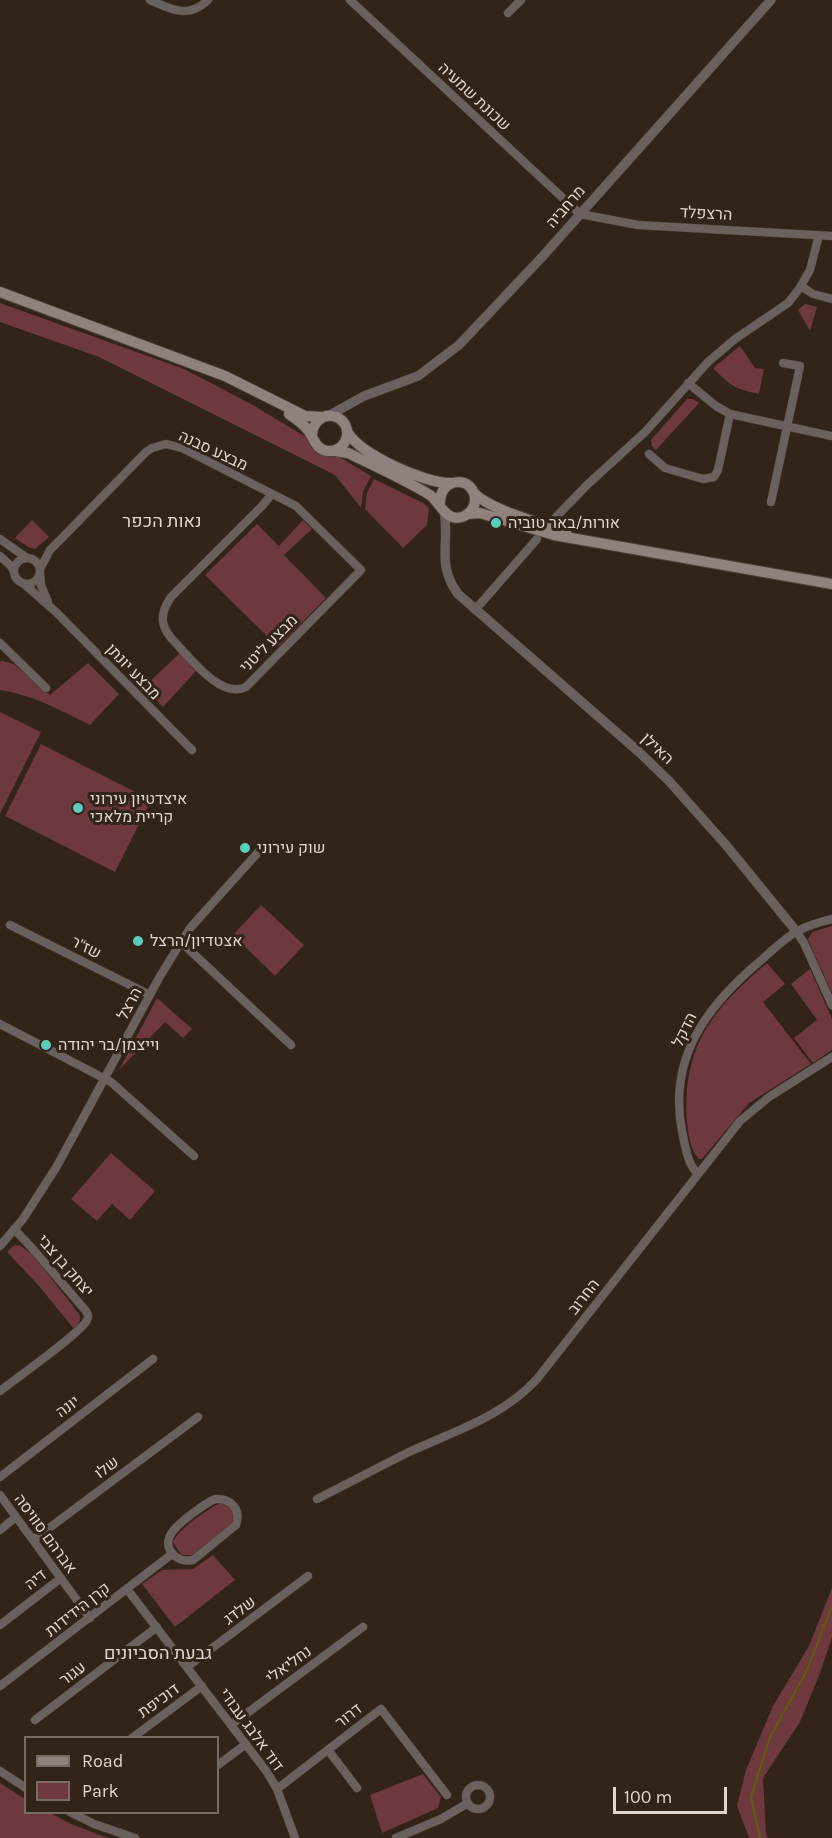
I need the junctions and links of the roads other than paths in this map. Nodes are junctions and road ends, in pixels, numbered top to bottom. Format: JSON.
{"nodes":[{"id":1,"x":150,"y":0,"type":"edge"},
{"id":2,"x":208,"y":0,"type":"edge"},
{"id":3,"x":350,"y":0,"type":"edge"},
{"id":4,"x":521,"y":0,"type":"edge"},
{"id":5,"x":771,"y":0,"type":"edge"},
{"id":6,"x":508,"y":14,"type":"dead end"},
{"id":7,"x":580,"y":214,"type":"junction"},
{"id":8,"x":819,"y":235,"type":"junction"},
{"id":9,"x":832,"y":236,"type":"edge"},
{"id":10,"x":801,"y":286,"type":"junction"},
{"id":11,"x":0,"y":292,"type":"edge"},
{"id":12,"x":832,"y":300,"type":"edge"},
{"id":13,"x":783,"y":363,"type":"dead end"},
{"id":14,"x":688,"y":382,"type":"junction"},
{"id":15,"x":261,"y":395,"type":"junction"},
{"id":16,"x":357,"y":399,"type":"junction"},
{"id":17,"x":730,"y":414,"type":"junction"},
{"id":18,"x":326,"y":416,"type":"junction"},
{"id":19,"x":787,"y":426,"type":"junction"},
{"id":20,"x":347,"y":430,"type":"junction"},
{"id":21,"x":312,"y":436,"type":"junction"},
{"id":22,"x":832,"y":436,"type":"edge"},
{"id":23,"x":335,"y":451,"type":"junction"},
{"id":24,"x":649,"y":454,"type":"dead end"},
{"id":25,"x":450,"y":483,"type":"junction"},
{"id":26,"x":474,"y":493,"type":"junction"},
{"id":27,"x":272,"y":494,"type":"junction"},
{"id":28,"x":771,"y":502,"type":"dead end"},
{"id":29,"x":442,"y":507,"type":"junction"},
{"id":30,"x":464,"y":516,"type":"junction"},
{"id":31,"x":556,"y":517,"type":"dead end"},
{"id":32,"x":0,"y":539,"type":"edge"},
{"id":33,"x":61,"y":539,"type":"junction"},
{"id":34,"x":446,"y":539,"type":"junction"},
{"id":35,"x":537,"y":539,"type":"dead end"},
{"id":36,"x":0,"y":556,"type":"edge"},
{"id":37,"x":669,"y":556,"type":"junction"},
{"id":38,"x":29,"y":558,"type":"junction"},
{"id":39,"x":361,"y":570,"type":"joint"},
{"id":40,"x":40,"y":571,"type":"junction"},
{"id":41,"x":14,"y":572,"type":"junction"},
{"id":42,"x":23,"y":583,"type":"junction"},
{"id":43,"x":832,"y":584,"type":"edge"},
{"id":44,"x":475,"y":610,"type":"junction"},
{"id":45,"x":56,"y":612,"type":"junction"},
{"id":46,"x":1,"y":647,"type":"edge"},
{"id":47,"x":46,"y":688,"type":"dead end"},
{"id":48,"x":192,"y":750,"type":"dead end"},
{"id":49,"x":262,"y":848,"type":"dead end"},
{"id":50,"x":832,"y":919,"type":"edge"},
{"id":51,"x":10,"y":925,"type":"dead end"},
{"id":52,"x":796,"y":931,"type":"junction"},
{"id":53,"x":181,"y":942,"type":"junction"},
{"id":54,"x":150,"y":995,"type":"junction"},
{"id":55,"x":832,"y":1005,"type":"edge"},
{"id":56,"x":0,"y":1024,"type":"edge"},
{"id":57,"x":291,"y":1045,"type":"dead end"},
{"id":58,"x":832,"y":1057,"type":"edge"},
{"id":59,"x":106,"y":1078,"type":"junction"},
{"id":60,"x":194,"y":1156,"type":"dead end"},
{"id":61,"x":697,"y":1173,"type":"junction"},
{"id":62,"x":14,"y":1229,"type":"junction"},
{"id":63,"x":0,"y":1246,"type":"edge"},
{"id":64,"x":153,"y":1359,"type":"dead end"},
{"id":65,"x":0,"y":1391,"type":"edge"},
{"id":66,"x":198,"y":1417,"type":"dead end"},
{"id":67,"x":0,"y":1477,"type":"edge"},
{"id":68,"x":0,"y":1495,"type":"edge"},
{"id":69,"x":317,"y":1499,"type":"dead end"},
{"id":70,"x":16,"y":1517,"type":"junction"},
{"id":71,"x":0,"y":1530,"type":"edge"},
{"id":72,"x":33,"y":1540,"type":"junction"},
{"id":73,"x":172,"y":1554,"type":"junction"},
{"id":74,"x":308,"y":1576,"type":"dead end"},
{"id":75,"x":60,"y":1578,"type":"junction"},
{"id":76,"x":127,"y":1589,"type":"junction"},
{"id":77,"x":90,"y":1618,"type":"junction"},
{"id":78,"x":0,"y":1625,"type":"edge"},
{"id":79,"x":157,"y":1627,"type":"junction"},
{"id":80,"x":363,"y":1627,"type":"dead end"},
{"id":81,"x":187,"y":1667,"type":"junction"},
{"id":82,"x":0,"y":1686,"type":"edge"},
{"id":83,"x":202,"y":1686,"type":"junction"},
{"id":84,"x":35,"y":1720,"type":"dead end"},
{"id":85,"x":231,"y":1725,"type":"junction"},
{"id":86,"x":133,"y":1736,"type":"edge"},
{"id":87,"x":246,"y":1744,"type":"junction"},
{"id":88,"x":328,"y":1750,"type":"junction"},
{"id":89,"x":219,"y":1764,"type":"edge"},
{"id":90,"x":0,"y":1771,"type":"edge"},
{"id":91,"x":24,"y":1787,"type":"edge"},
{"id":92,"x":357,"y":1788,"type":"dead end"},
{"id":93,"x":277,"y":1790,"type":"junction"},
{"id":94,"x":447,"y":1795,"type":"dead end"},
{"id":95,"x":468,"y":1803,"type":"dead end"},
{"id":96,"x":74,"y":1814,"type":"edge"},
{"id":97,"x":135,"y":1838,"type":"edge"},
{"id":98,"x":295,"y":1838,"type":"edge"},
{"id":99,"x":396,"y":1838,"type":"edge"}],
"edges":[{"from":1,"to":2,"type":"street"},
{"from":3,"to":7,"type":"street","name":"שכונת שמעיה"},
{"from":4,"to":6,"type":"street"},
{"from":5,"to":7,"type":"street","name":"מרחביה"},
{"from":7,"to":8,"type":"street","name":"הרצפלד"},
{"from":7,"to":16,"type":"street","name":"מרחביה"},
{"from":8,"to":9,"type":"street","name":"הרצפלד"},
{"from":8,"to":10,"type":"street"},
{"from":10,"to":12,"type":"street"},
{"from":10,"to":14,"type":"street"},
{"from":11,"to":15,"type":"main road"},
{"from":13,"to":19,"type":"street"},
{"from":14,"to":17,"type":"street"},
{"from":14,"to":31,"type":"street"},
{"from":15,"to":18,"type":"main road"},
{"from":15,"to":21,"type":"main road"},
{"from":16,"to":18,"type":"street","name":"מרחביה"},
{"from":16,"to":20,"type":"street"},
{"from":17,"to":19,"type":"street"},
{"from":17,"to":24,"type":"street"},
{"from":18,"to":20,"type":"main road"},
{"from":18,"to":21,"type":"main road"},
{"from":19,"to":22,"type":"street"},
{"from":19,"to":28,"type":"street"},
{"from":20,"to":23,"type":"main road"},
{"from":20,"to":25,"type":"main road"},
{"from":21,"to":23,"type":"main road"},
{"from":23,"to":29,"type":"main road"},
{"from":25,"to":26,"type":"main road"},
{"from":25,"to":29,"type":"main road"},
{"from":26,"to":30,"type":"main road"},
{"from":26,"to":37,"type":"main road"},
{"from":27,"to":33,"type":"street","name":"מבצע סבנה"},
{"from":27,"to":39,"type":"street","name":"מבצע סבנה"},
{"from":27,"to":39,"type":"street","name":"מבצע ליטני"},
{"from":29,"to":30,"type":"main road"},
{"from":29,"to":34,"type":"street","name":"האילן"},
{"from":30,"to":34,"type":"street"},
{"from":30,"to":37,"type":"main road"},
{"from":32,"to":38,"type":"street"},
{"from":33,"to":38,"type":"street","name":"מבצע סבנה"},
{"from":33,"to":40,"type":"street","name":"מבצע סבנה"},
{"from":34,"to":44,"type":"street","name":"האילן"},
{"from":35,"to":44,"type":"street"},
{"from":36,"to":41,"type":"street"},
{"from":37,"to":43,"type":"main road"},
{"from":38,"to":40,"type":"street"},
{"from":38,"to":41,"type":"street"},
{"from":40,"to":42,"type":"street"},
{"from":40,"to":45,"type":"street","name":"מבצע יונתן"},
{"from":41,"to":42,"type":"street"},
{"from":42,"to":45,"type":"street","name":"מבצע יונתן"},
{"from":44,"to":52,"type":"street","name":"האילן"},
{"from":45,"to":48,"type":"street","name":"מבצע יונתן"},
{"from":46,"to":47,"type":"street"},
{"from":49,"to":53,"type":"street","name":"הרצל"},
{"from":50,"to":52,"type":"street"},
{"from":51,"to":54,"type":"street","name":"שז\"ר"},
{"from":52,"to":55,"type":"street","name":"האילן"},
{"from":52,"to":61,"type":"street","name":"הדקל"},
{"from":53,"to":54,"type":"street","name":"הרצל"},
{"from":53,"to":57,"type":"street"},
{"from":54,"to":59,"type":"street","name":"הרצל"},
{"from":56,"to":59,"type":"street"},
{"from":58,"to":61,"type":"street","name":"החרוב"},
{"from":59,"to":60,"type":"street"},
{"from":59,"to":62,"type":"street","name":"הרצל"},
{"from":61,"to":69,"type":"street","name":"החרוב"},
{"from":62,"to":63,"type":"street","name":"הרצל"},
{"from":62,"to":65,"type":"street","name":"יצחק בן צבי"},
{"from":64,"to":67,"type":"street","name":"יונה"},
{"from":66,"to":72,"type":"street","name":"שלו"},
{"from":68,"to":70,"type":"street","name":"אברהם סוויסה"},
{"from":70,"to":71,"type":"street"},
{"from":70,"to":72,"type":"street","name":"אברהם סוויסה"},
{"from":72,"to":75,"type":"street","name":"אברהם סוויסה"},
{"from":73,"to":73,"type":"street"},
{"from":73,"to":76,"type":"street","name":"קרן הידידות"},
{"from":74,"to":81,"type":"street","name":"שלדג"},
{"from":75,"to":77,"type":"street","name":"אברהם סוויסה"},
{"from":75,"to":78,"type":"street","name":"דיה"},
{"from":76,"to":77,"type":"street","name":"קרן הידידות"},
{"from":76,"to":79,"type":"street","name":"דוד אלבג עבודי"},
{"from":77,"to":82,"type":"street","name":"קרן הידידות"},
{"from":79,"to":81,"type":"street","name":"דוד אלבג עבודי"},
{"from":79,"to":84,"type":"street","name":"עגור"},
{"from":80,"to":85,"type":"street","name":"נחליאלי"},
{"from":81,"to":83,"type":"street","name":"דוד אלבג עבודי"},
{"from":83,"to":85,"type":"street","name":"דוד אלבג עבודי"},
{"from":83,"to":86,"type":"street","name":"דוכיפת"},
{"from":85,"to":87,"type":"street","name":"דוד אלבג עבודי"},
{"from":87,"to":89,"type":"street"},
{"from":87,"to":93,"type":"street","name":"דוד אלבג עבודי"},
{"from":88,"to":92,"type":"street"},
{"from":88,"to":93,"type":"street","name":"דרור"},
{"from":88,"to":94,"type":"street","name":"דרור"},
{"from":90,"to":91,"type":"street"},
{"from":93,"to":98,"type":"street","name":"דוד אלבג עבודי"},
{"from":95,"to":99,"type":"street"},
{"from":96,"to":97,"type":"street"}]}
